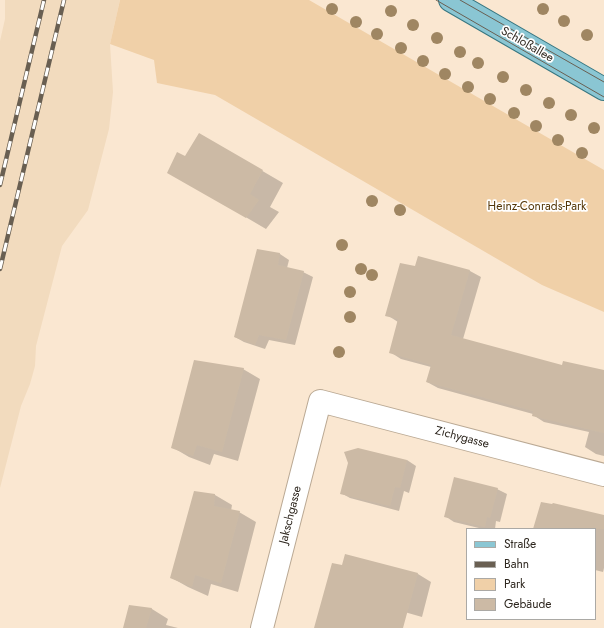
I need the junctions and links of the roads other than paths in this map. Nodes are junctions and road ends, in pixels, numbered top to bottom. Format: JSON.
{"nodes":[{"id":1,"x":450,"y":0,"type":"edge"},
{"id":2,"x":604,"y":89,"type":"edge"},
{"id":3,"x":320,"y":401,"type":"joint"},
{"id":4,"x":604,"y":475,"type":"edge"},
{"id":5,"x":262,"y":628,"type":"edge"}],
"edges":[{"from":1,"to":2,"type":"main road","name":"Schloßallee"},
{"from":3,"to":4,"type":"street","name":"Zichygasse"},
{"from":3,"to":5,"type":"street","name":"Jakschgasse"}]}
